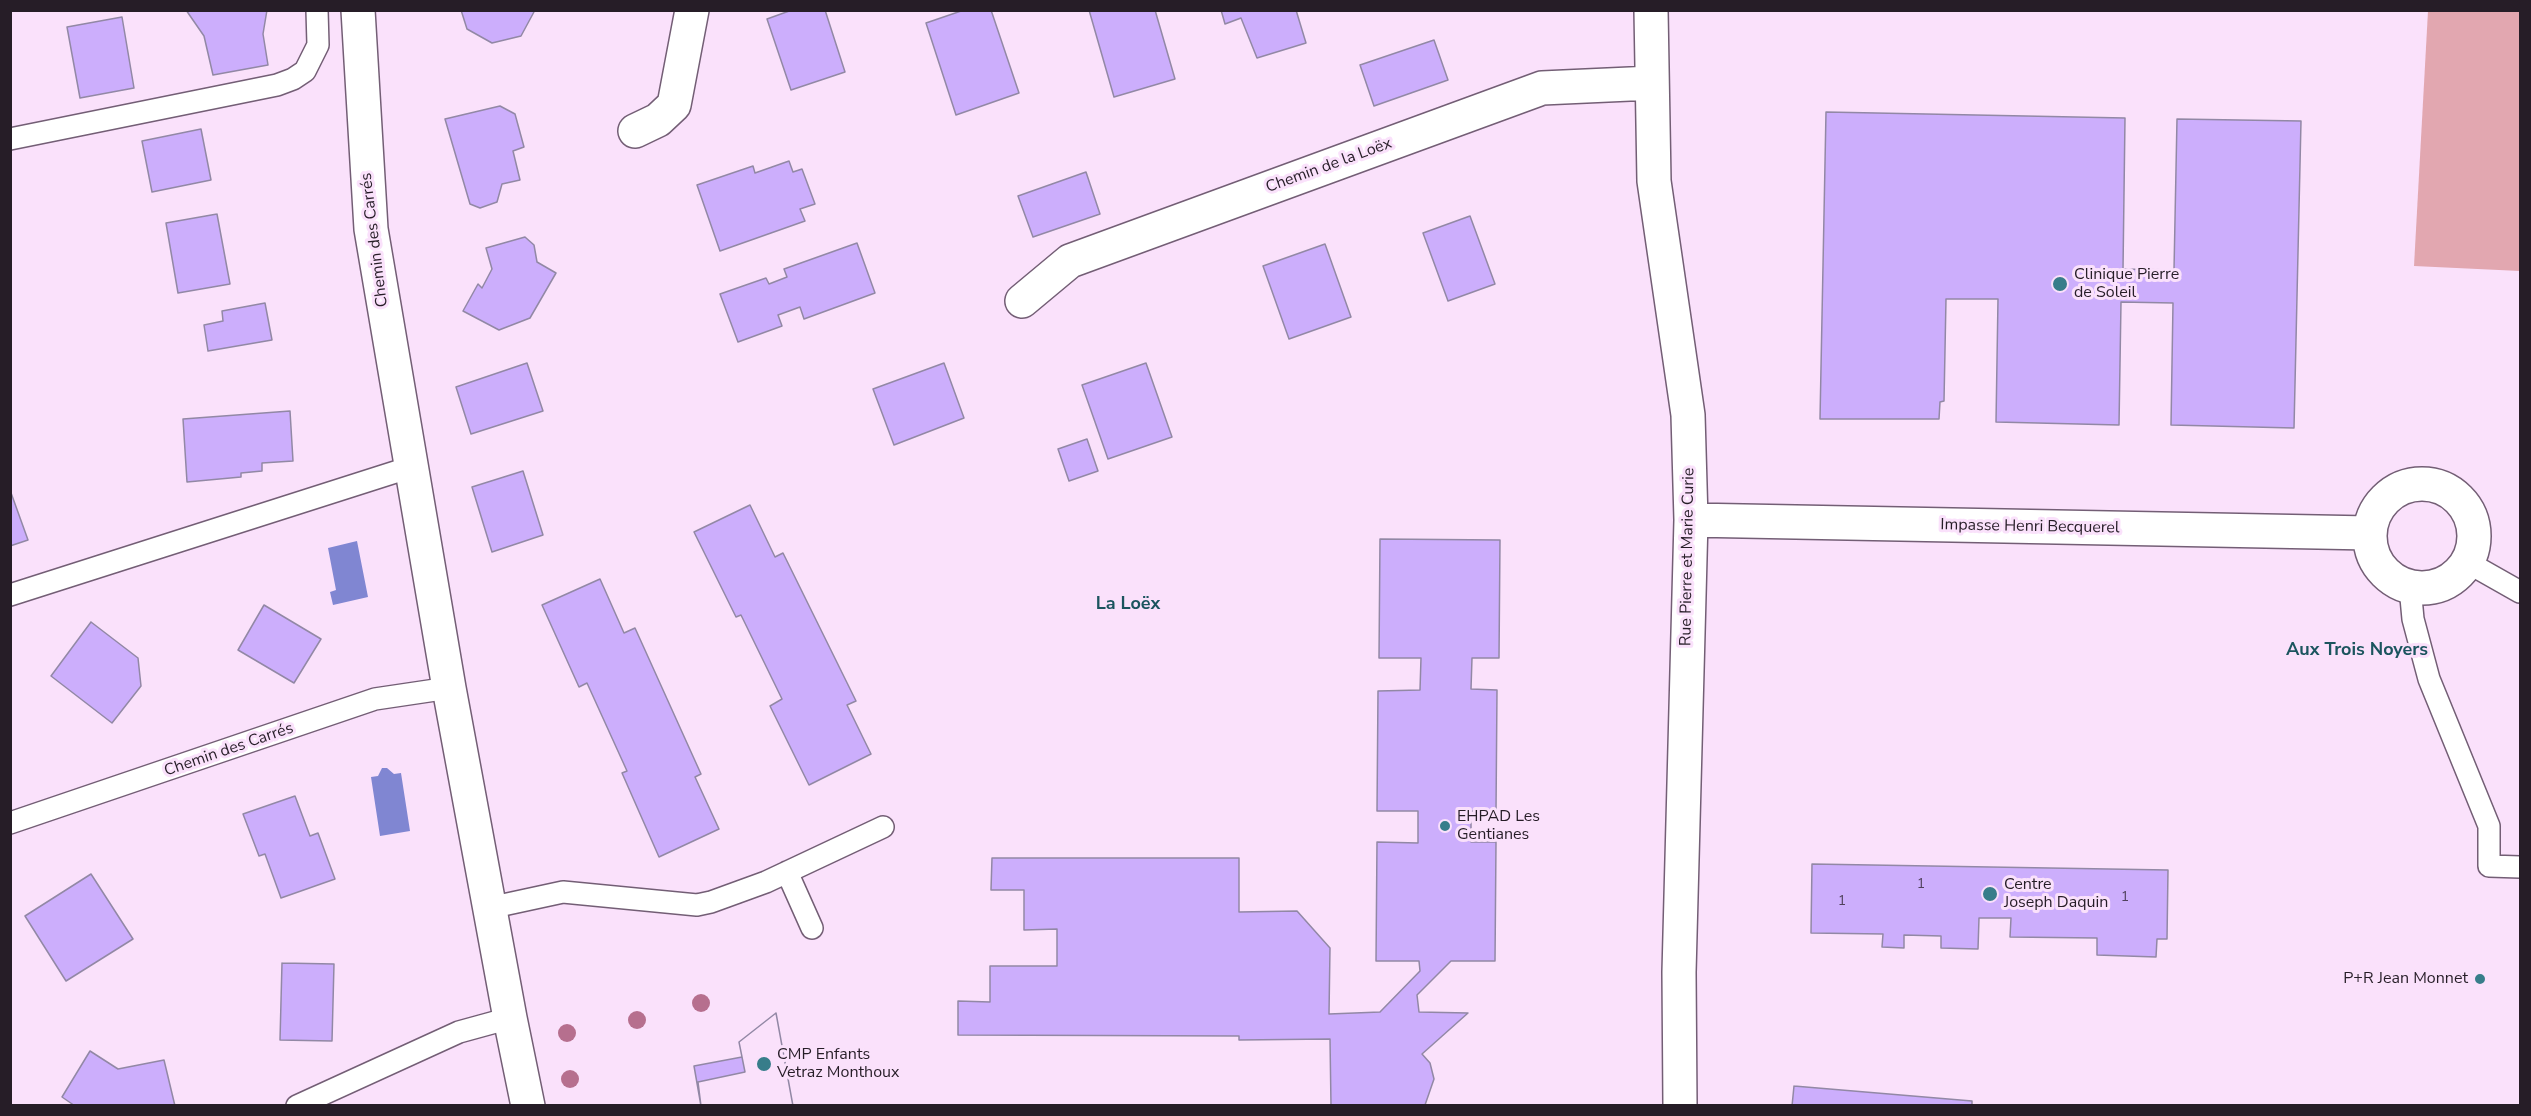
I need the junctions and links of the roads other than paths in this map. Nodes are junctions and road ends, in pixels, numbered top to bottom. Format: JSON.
{"nodes":[{"id":1,"x":317,"y":10,"type":"edge"},
{"id":2,"x":358,"y":10,"type":"edge"},
{"id":3,"x":692,"y":10,"type":"edge"},
{"id":4,"x":1652,"y":10,"type":"edge"},
{"id":5,"x":1652,"y":83,"type":"junction"},
{"id":6,"x":635,"y":130,"type":"dead end"},
{"id":7,"x":10,"y":139,"type":"edge"},
{"id":8,"x":1022,"y":300,"type":"dead end"},
{"id":9,"x":411,"y":467,"type":"junction"},
{"id":10,"x":1691,"y":520,"type":"junction"},
{"id":11,"x":2370,"y":533,"type":"junction"},
{"id":12,"x":2467,"y":562,"type":"junction"},
{"id":13,"x":2410,"y":587,"type":"junction"},
{"id":14,"x":2520,"y":592,"type":"edge"},
{"id":15,"x":10,"y":595,"type":"edge"},
{"id":16,"x":449,"y":688,"type":"junction"},
{"id":17,"x":10,"y":823,"type":"edge"},
{"id":18,"x":883,"y":827,"type":"dead end"},
{"id":19,"x":2520,"y":867,"type":"edge"},
{"id":20,"x":787,"y":872,"type":"junction"},
{"id":21,"x":489,"y":908,"type":"junction"},
{"id":22,"x":812,"y":928,"type":"dead end"},
{"id":23,"x":510,"y":1018,"type":"junction"},
{"id":24,"x":297,"y":1106,"type":"edge"},
{"id":25,"x":528,"y":1106,"type":"edge"},
{"id":26,"x":1680,"y":1106,"type":"edge"}],
"edges":[{"from":1,"to":7,"type":"lane"},
{"from":2,"to":9,"type":"street","name":"Chemin des Carrés"},
{"from":3,"to":6,"type":"street"},
{"from":4,"to":5,"type":"street","name":"Rue Pierre et Marie Curie"},
{"from":5,"to":8,"type":"street","name":"Chemin de la Loëx"},
{"from":5,"to":10,"type":"street","name":"Rue Pierre et Marie Curie"},
{"from":9,"to":15,"type":"lane"},
{"from":9,"to":16,"type":"street","name":"Chemin des Carrés"},
{"from":10,"to":11,"type":"street","name":"Impasse Henri Becquerel"},
{"from":10,"to":26,"type":"street","name":"Rue Pierre et Marie Curie"},
{"from":11,"to":12,"type":"street"},
{"from":11,"to":13,"type":"street"},
{"from":12,"to":13,"type":"street"},
{"from":12,"to":14,"type":"lane"},
{"from":13,"to":19,"type":"lane"},
{"from":16,"to":17,"type":"lane","name":"Chemin des Carrés"},
{"from":16,"to":21,"type":"street","name":"Chemin des Carrés"},
{"from":18,"to":20,"type":"lane"},
{"from":20,"to":21,"type":"lane"},
{"from":20,"to":22,"type":"lane"},
{"from":21,"to":23,"type":"street","name":"Chemin des Carrés"},
{"from":23,"to":24,"type":"lane"},
{"from":23,"to":25,"type":"street","name":"Chemin des Carrés"}]}
